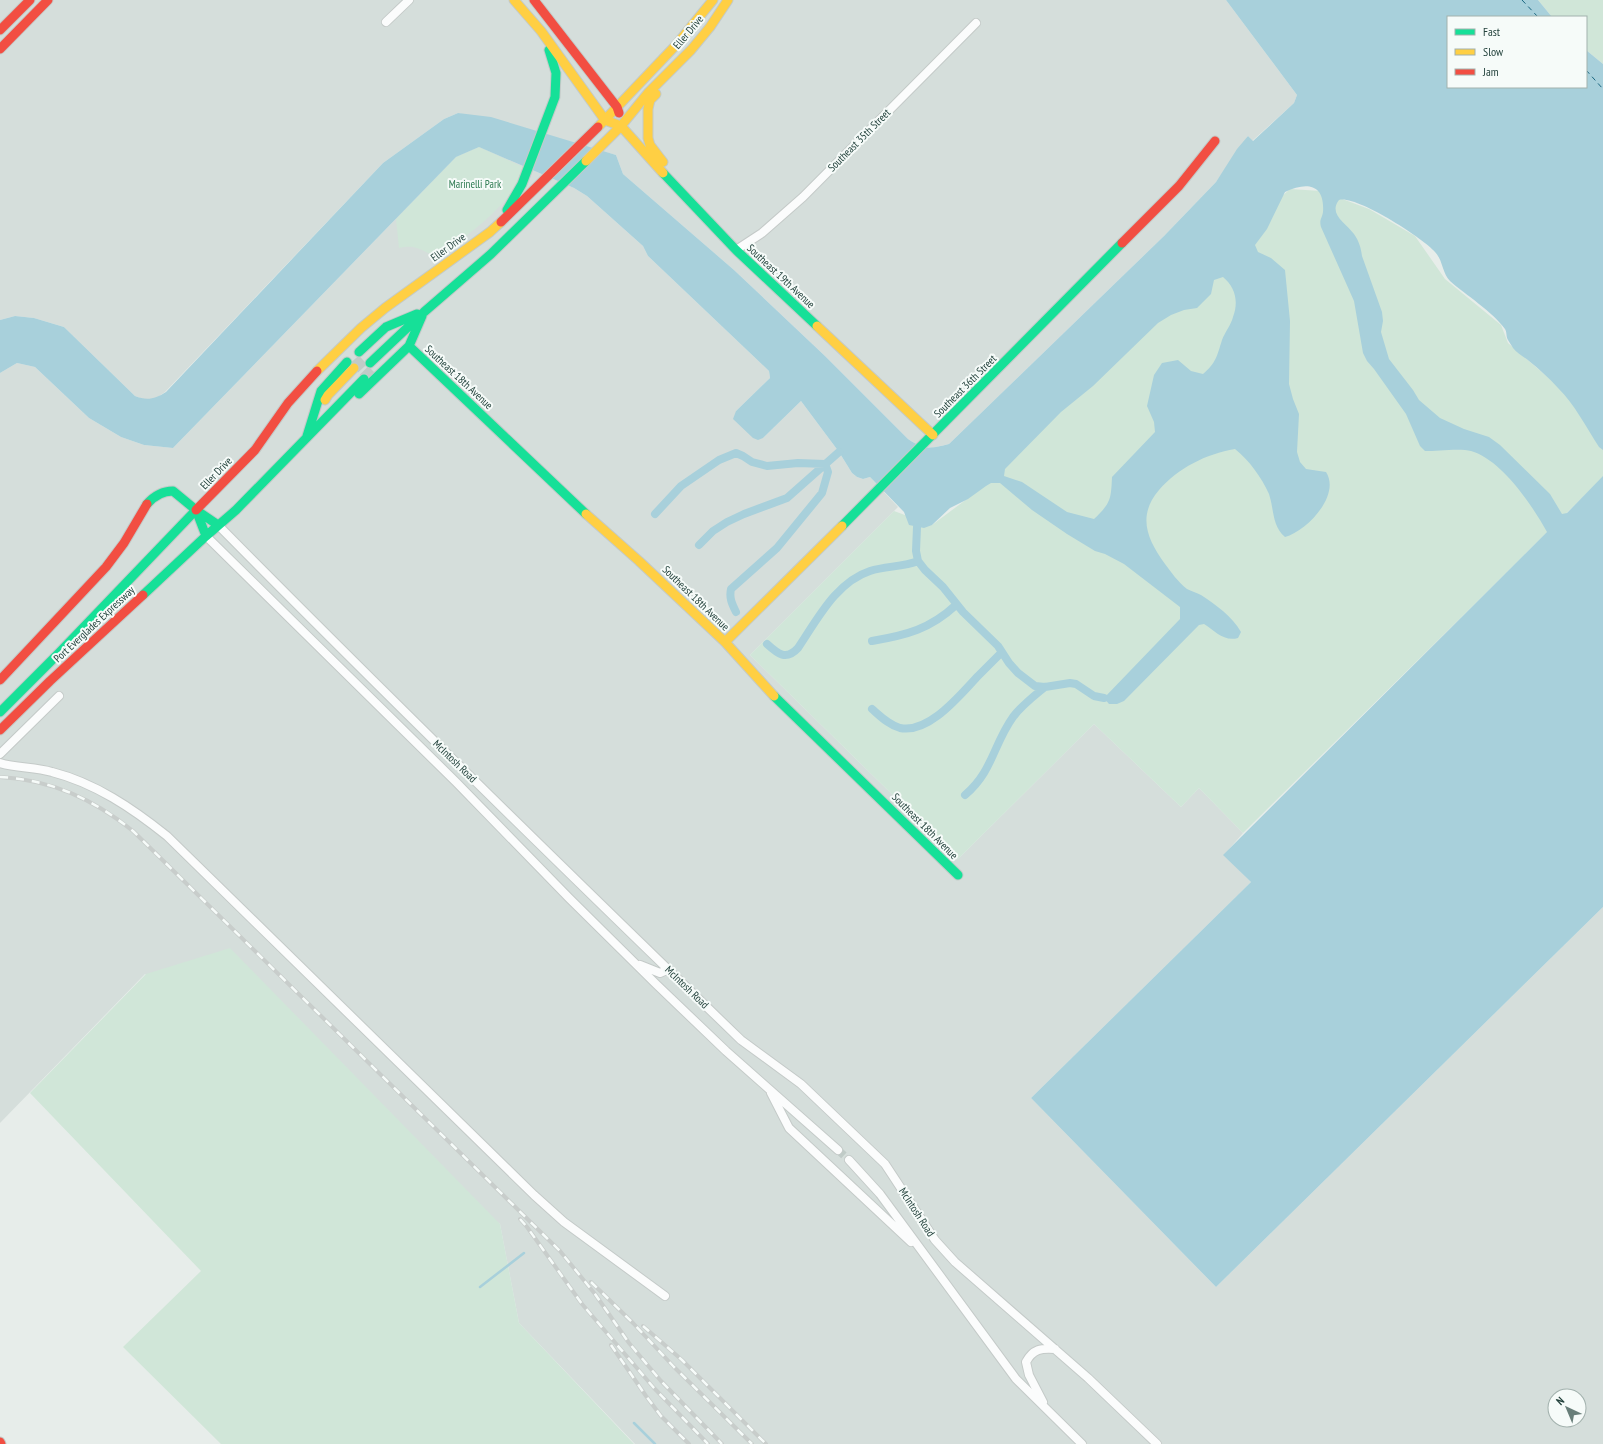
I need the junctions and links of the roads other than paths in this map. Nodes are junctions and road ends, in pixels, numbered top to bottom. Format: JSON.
{"nodes":[{"id":1,"x":30,"y":0,"type":"edge"},
{"id":2,"x":48,"y":0,"type":"edge"},
{"id":3,"x":409,"y":0,"type":"edge"},
{"id":4,"x":514,"y":0,"type":"edge"},
{"id":5,"x":534,"y":0,"type":"edge"},
{"id":6,"x":713,"y":0,"type":"edge"},
{"id":7,"x":728,"y":0,"type":"edge"},
{"id":8,"x":386,"y":22,"type":"dead end"},
{"id":9,"x":976,"y":23,"type":"dead end"},
{"id":10,"x":0,"y":30,"type":"edge"},
{"id":11,"x":540,"y":31,"type":"junction"},
{"id":12,"x":0,"y":49,"type":"edge"},
{"id":13,"x":682,"y":58,"type":"junction"},
{"id":14,"x":617,"y":107,"type":"junction"},
{"id":15,"x":605,"y":120,"type":"junction"},
{"id":16,"x":621,"y":126,"type":"junction"},
{"id":17,"x":1215,"y":140,"type":"dead end"},
{"id":18,"x":490,"y":232,"type":"junction"},
{"id":19,"x":724,"y":238,"type":"junction"},
{"id":20,"x":736,"y":250,"type":"junction"},
{"id":21,"x":491,"y":254,"type":"junction"},
{"id":22,"x":424,"y":312,"type":"junction"},
{"id":23,"x":376,"y":316,"type":"junction"},
{"id":24,"x":386,"y":327,"type":"junction"},
{"id":25,"x":409,"y":346,"type":"junction"},
{"id":26,"x":933,"y":435,"type":"junction"},
{"id":27,"x":307,"y":439,"type":"junction"},
{"id":28,"x":196,"y":510,"type":"junction"},
{"id":29,"x":218,"y":525,"type":"junction"},
{"id":30,"x":206,"y":536,"type":"junction"},
{"id":31,"x":724,"y":642,"type":"junction"},
{"id":32,"x":0,"y":680,"type":"edge"},
{"id":33,"x":59,"y":696,"type":"dead end"},
{"id":34,"x":0,"y":712,"type":"edge"},
{"id":35,"x":0,"y":730,"type":"edge"},
{"id":36,"x":0,"y":754,"type":"edge"},
{"id":37,"x":0,"y":763,"type":"edge"},
{"id":38,"x":958,"y":876,"type":"dead end"},
{"id":39,"x":636,"y":963,"type":"junction"},
{"id":40,"x":669,"y":969,"type":"junction"},
{"id":41,"x":767,"y":1087,"type":"junction"},
{"id":42,"x":838,"y":1150,"type":"tunnel mouth"},
{"id":43,"x":849,"y":1160,"type":"tunnel mouth"},
{"id":44,"x":924,"y":1255,"type":"junction"},
{"id":45,"x":665,"y":1296,"type":"dead end"},
{"id":46,"x":1055,"y":1349,"type":"junction"},
{"id":47,"x":1047,"y":1409,"type":"junction"},
{"id":48,"x":1082,"y":1444,"type":"edge"},
{"id":49,"x":1156,"y":1444,"type":"edge"}],
"edges":[{"from":1,"to":10,"type":"main road"},
{"from":2,"to":12,"type":"main road"},
{"from":3,"to":8,"type":"street"},
{"from":4,"to":11,"type":"main road"},
{"from":5,"to":14,"type":"main road"},
{"from":6,"to":14,"type":"main road","name":"Eller Drive"},
{"from":7,"to":13,"type":"main road","name":"Eller Drive"},
{"from":9,"to":20,"type":"street","name":"Southeast 35th Street"},
{"from":11,"to":15,"type":"main road"},
{"from":11,"to":18,"type":"main road"},
{"from":13,"to":16,"type":"main road","name":"Eller Drive"},
{"from":13,"to":19,"type":"main road"},
{"from":14,"to":15,"type":"main road","name":"Eller Drive"},
{"from":14,"to":16,"type":"main road"},
{"from":15,"to":16,"type":"main road","name":"Southeast 19th Avenue"},
{"from":15,"to":18,"type":"main road","name":"Eller Drive"},
{"from":16,"to":19,"type":"main road","name":"Southeast 19th Avenue"},
{"from":16,"to":21,"type":"main road","name":"Eller Drive"},
{"from":17,"to":26,"type":"main road","name":"Southeast 36th Street"},
{"from":18,"to":21,"type":"main road"},
{"from":18,"to":23,"type":"main road","name":"Eller Drive"},
{"from":19,"to":20,"type":"main road","name":"Southeast 19th Avenue"},
{"from":20,"to":26,"type":"main road","name":"Southeast 19th Avenue"},
{"from":21,"to":22,"type":"main road","name":"Eller Drive"},
{"from":22,"to":24,"type":"main road","name":"Eller Drive"},
{"from":22,"to":24,"type":"main road","name":"Eller Drive"},
{"from":22,"to":25,"type":"main road","name":"Eller Drive"},
{"from":23,"to":24,"type":"main road"},
{"from":23,"to":28,"type":"main road","name":"Eller Drive"},
{"from":25,"to":27,"type":"main road","name":"Eller Drive"},
{"from":25,"to":31,"type":"main road","name":"Southeast 18th Avenue"},
{"from":26,"to":31,"type":"main road","name":"Southeast 36th Street"},
{"from":27,"to":27,"type":"main road","name":"Eller Drive"},
{"from":27,"to":29,"type":"main road","name":"Eller Drive"},
{"from":28,"to":29,"type":"main road"},
{"from":28,"to":30,"type":"main road"},
{"from":28,"to":32,"type":"main road"},
{"from":28,"to":34,"type":"main road","name":"Port Everglades Expressway"},
{"from":29,"to":30,"type":"main road","name":"Eller Drive"},
{"from":29,"to":40,"type":"street","name":"McIntosh Road"},
{"from":30,"to":35,"type":"main road","name":"Port Everglades Expressway"},
{"from":30,"to":39,"type":"street","name":"McIntosh Road"},
{"from":31,"to":38,"type":"main road","name":"Southeast 18th Avenue"},
{"from":33,"to":36,"type":"street"},
{"from":37,"to":45,"type":"street"},
{"from":39,"to":40,"type":"street"},
{"from":39,"to":41,"type":"street","name":"McIntosh Road"},
{"from":40,"to":46,"type":"street","name":"McIntosh Road"},
{"from":41,"to":42,"type":"street","name":"McIntosh Road"},
{"from":41,"to":44,"type":"street","name":"McIntosh Road"},
{"from":43,"to":44,"type":"street","name":"McIntosh Road"},
{"from":44,"to":47,"type":"street","name":"McIntosh Road"},
{"from":46,"to":47,"type":"street"},
{"from":46,"to":49,"type":"street","name":"McIntosh Road"},
{"from":47,"to":48,"type":"street","name":"McIntosh Road"}]}
